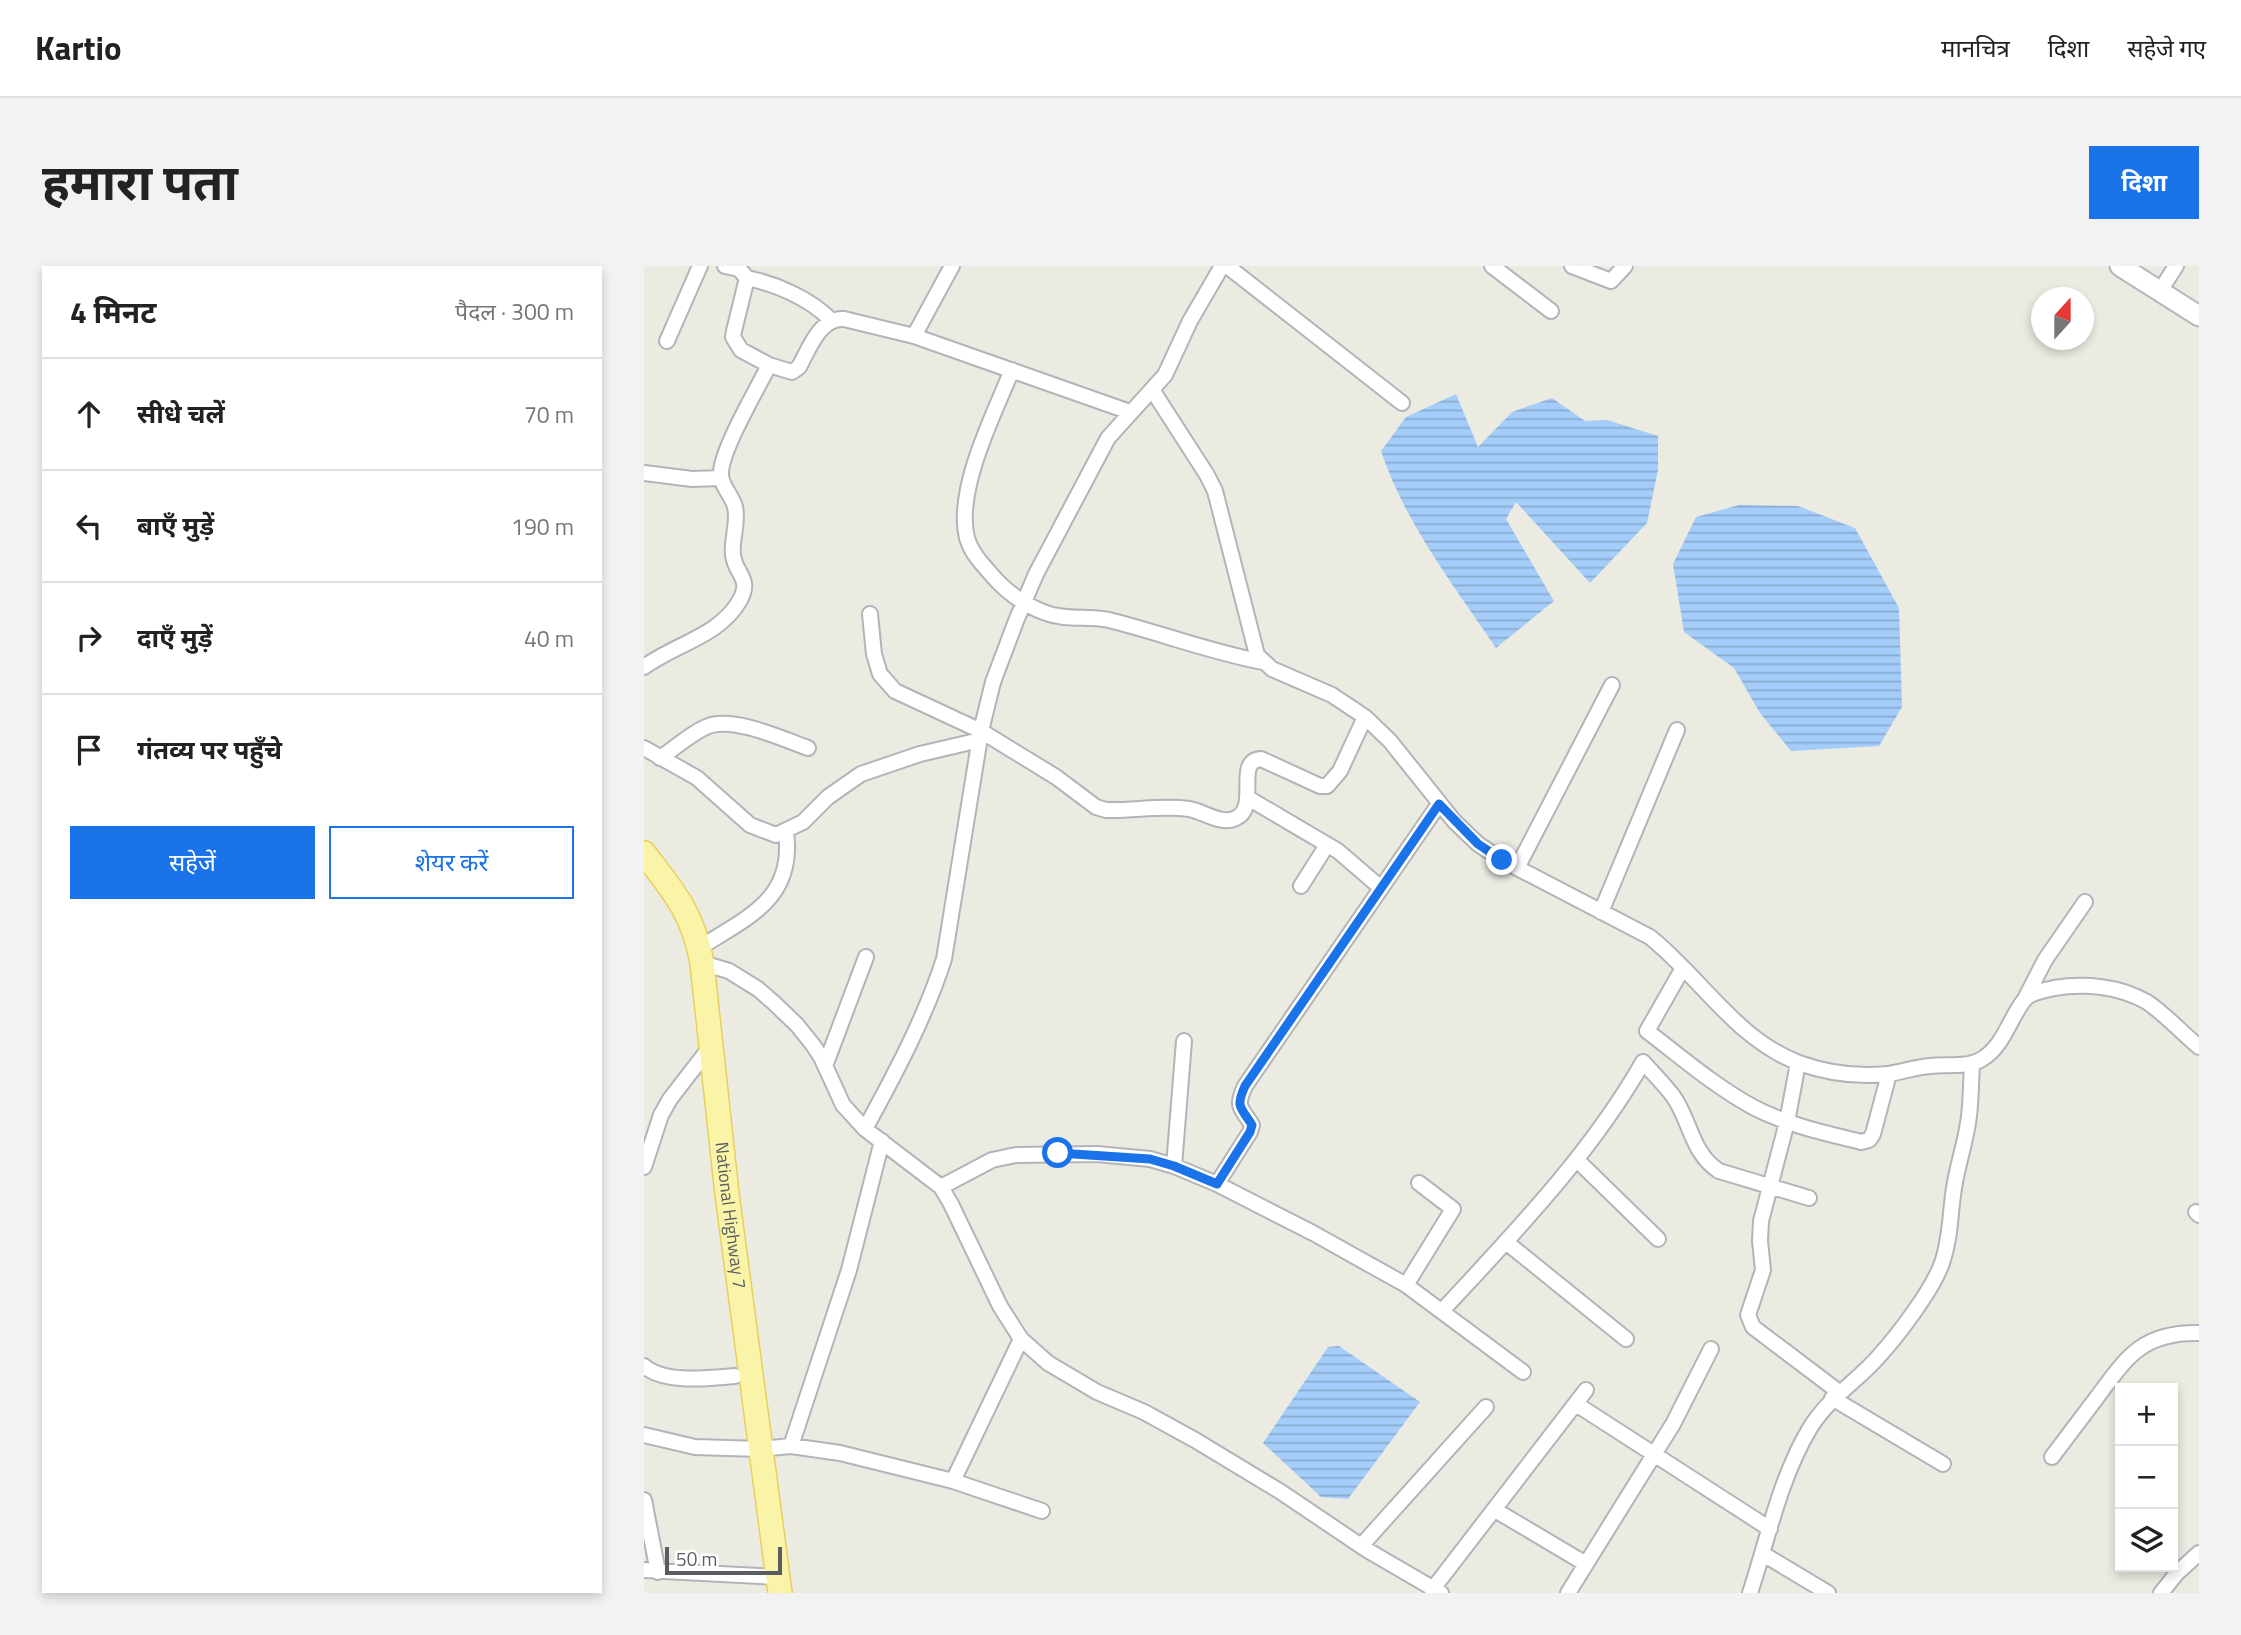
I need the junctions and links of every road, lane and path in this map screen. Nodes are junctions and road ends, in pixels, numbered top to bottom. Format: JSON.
{"nodes":[{"id":1,"x":700,"y":266,"type":"edge"},
{"id":2,"x":953,"y":266,"type":"edge"},
{"id":3,"x":1225,"y":266,"type":"edge"},
{"id":4,"x":1492,"y":266,"type":"edge"},
{"id":5,"x":1572,"y":266,"type":"edge"},
{"id":6,"x":1625,"y":266,"type":"edge"},
{"id":7,"x":2120,"y":266,"type":"edge"},
{"id":8,"x":2176,"y":266,"type":"edge"},
{"id":9,"x":741,"y":270,"type":"edge"},
{"id":10,"x":1511,"y":271,"type":"edge"},
{"id":11,"x":2160,"y":291,"type":"junction"},
{"id":12,"x":1551,"y":311,"type":"dead end"},
{"id":13,"x":2199,"y":316,"type":"edge"},
{"id":14,"x":831,"y":320,"type":"junction"},
{"id":15,"x":914,"y":336,"type":"junction"},
{"id":16,"x":667,"y":341,"type":"dead end"},
{"id":17,"x":769,"y":365,"type":"junction"},
{"id":18,"x":1012,"y":370,"type":"junction"},
{"id":19,"x":1153,"y":391,"type":"junction"},
{"id":20,"x":1402,"y":403,"type":"dead end"},
{"id":21,"x":1130,"y":412,"type":"junction"},
{"id":22,"x":644,"y":473,"type":"edge"},
{"id":23,"x":721,"y":478,"type":"junction"},
{"id":24,"x":1024,"y":602,"type":"junction"},
{"id":25,"x":870,"y":614,"type":"dead end"},
{"id":26,"x":1263,"y":662,"type":"junction"},
{"id":27,"x":644,"y":667,"type":"edge"},
{"id":28,"x":1612,"y":685,"type":"dead end"},
{"id":29,"x":1365,"y":717,"type":"junction"},
{"id":30,"x":1677,"y":730,"type":"dead end"},
{"id":31,"x":981,"y":736,"type":"junction"},
{"id":32,"x":644,"y":748,"type":"edge"},
{"id":33,"x":808,"y":748,"type":"dead end"},
{"id":34,"x":660,"y":758,"type":"junction"},
{"id":35,"x":1248,"y":798,"type":"junction"},
{"id":36,"x":1439,"y":804,"type":"junction"},
{"id":37,"x":786,"y":832,"type":"junction"},
{"id":38,"x":1327,"y":845,"type":"junction"},
{"id":39,"x":644,"y":853,"type":"edge"},
{"id":40,"x":1517,"y":868,"type":"junction"},
{"id":41,"x":1301,"y":886,"type":"dead end"},
{"id":42,"x":1381,"y":888,"type":"junction"},
{"id":43,"x":2085,"y":901,"type":"dead end"},
{"id":44,"x":1601,"y":912,"type":"junction"},
{"id":45,"x":700,"y":956,"type":"junction"},
{"id":46,"x":866,"y":957,"type":"dead end"},
{"id":47,"x":1683,"y":968,"type":"junction"},
{"id":48,"x":2026,"y":997,"type":"junction"},
{"id":49,"x":1184,"y":1041,"type":"dead end"},
{"id":50,"x":711,"y":1046,"type":"junction"},
{"id":51,"x":2199,"y":1047,"type":"edge"},
{"id":52,"x":1798,"y":1063,"type":"junction"},
{"id":53,"x":1972,"y":1063,"type":"junction"},
{"id":54,"x":825,"y":1066,"type":"junction"},
{"id":55,"x":1889,"y":1074,"type":"junction"},
{"id":56,"x":1787,"y":1122,"type":"junction"},
{"id":57,"x":865,"y":1129,"type":"junction"},
{"id":58,"x":882,"y":1141,"type":"junction"},
{"id":59,"x":1577,"y":1160,"type":"junction"},
{"id":60,"x":1174,"y":1166,"type":"junction"},
{"id":61,"x":644,"y":1167,"type":"edge"},
{"id":62,"x":1419,"y":1183,"type":"dead end"},
{"id":63,"x":1217,"y":1184,"type":"junction"},
{"id":64,"x":1770,"y":1185,"type":"junction"},
{"id":65,"x":941,"y":1187,"type":"junction"},
{"id":66,"x":1809,"y":1198,"type":"dead end"},
{"id":67,"x":1658,"y":1239,"type":"dead end"},
{"id":68,"x":1506,"y":1242,"type":"junction"},
{"id":69,"x":1406,"y":1285,"type":"junction"},
{"id":70,"x":1442,"y":1311,"type":"junction"},
{"id":71,"x":2199,"y":1333,"type":"edge"},
{"id":72,"x":1021,"y":1339,"type":"junction"},
{"id":73,"x":1626,"y":1339,"type":"dead end"},
{"id":74,"x":1711,"y":1349,"type":"dead end"},
{"id":75,"x":644,"y":1366,"type":"edge"},
{"id":76,"x":1523,"y":1372,"type":"dead end"},
{"id":77,"x":735,"y":1376,"type":"dead end"},
{"id":78,"x":1586,"y":1390,"type":"dead end"},
{"id":79,"x":1836,"y":1395,"type":"junction"},
{"id":80,"x":1576,"y":1404,"type":"junction"},
{"id":81,"x":1486,"y":1407,"type":"dead end"},
{"id":82,"x":644,"y":1435,"type":"edge"},
{"id":83,"x":791,"y":1446,"type":"junction"},
{"id":84,"x":760,"y":1449,"type":"junction"},
{"id":85,"x":1654,"y":1453,"type":"junction"},
{"id":86,"x":2052,"y":1457,"type":"dead end"},
{"id":87,"x":1943,"y":1464,"type":"dead end"},
{"id":88,"x":953,"y":1481,"type":"junction"},
{"id":89,"x":644,"y":1500,"type":"edge"},
{"id":90,"x":1042,"y":1510,"type":"dead end"},
{"id":91,"x":1495,"y":1510,"type":"junction"},
{"id":92,"x":1770,"y":1529,"type":"junction"},
{"id":93,"x":1361,"y":1546,"type":"junction"},
{"id":94,"x":2199,"y":1553,"type":"edge"},
{"id":95,"x":1763,"y":1554,"type":"junction"},
{"id":96,"x":1586,"y":1564,"type":"junction"},
{"id":97,"x":651,"y":1571,"type":"edge"},
{"id":98,"x":779,"y":1585,"type":"edge"},
{"id":99,"x":1437,"y":1591,"type":"edge"},
{"id":100,"x":1568,"y":1593,"type":"edge"},
{"id":101,"x":1750,"y":1593,"type":"edge"},
{"id":102,"x":1828,"y":1593,"type":"edge"},
{"id":103,"x":2161,"y":1593,"type":"edge"}],
"edges":[{"from":1,"to":16,"type":"street"},
{"from":2,"to":15,"type":"street"},
{"from":3,"to":19,"type":"street"},
{"from":3,"to":20,"type":"street"},
{"from":4,"to":10,"type":"street"},
{"from":5,"to":6,"type":"street"},
{"from":7,"to":11,"type":"main road"},
{"from":8,"to":11,"type":"street"},
{"from":9,"to":14,"type":"street"},
{"from":9,"to":17,"type":"street"},
{"from":10,"to":12,"type":"street"},
{"from":11,"to":13,"type":"main road"},
{"from":14,"to":15,"type":"street"},
{"from":14,"to":17,"type":"street"},
{"from":15,"to":18,"type":"street"},
{"from":17,"to":23,"type":"street"},
{"from":18,"to":21,"type":"street"},
{"from":18,"to":24,"type":"street"},
{"from":19,"to":21,"type":"street"},
{"from":19,"to":26,"type":"street"},
{"from":21,"to":24,"type":"street"},
{"from":22,"to":23,"type":"street"},
{"from":23,"to":27,"type":"street"},
{"from":24,"to":26,"type":"street"},
{"from":24,"to":31,"type":"street"},
{"from":25,"to":31,"type":"street"},
{"from":26,"to":29,"type":"street"},
{"from":28,"to":40,"type":"street"},
{"from":29,"to":35,"type":"street"},
{"from":29,"to":36,"type":"street"},
{"from":30,"to":44,"type":"street"},
{"from":31,"to":35,"type":"street"},
{"from":31,"to":37,"type":"street"},
{"from":31,"to":57,"type":"street"},
{"from":32,"to":34,"type":"street"},
{"from":33,"to":34,"type":"street"},
{"from":34,"to":37,"type":"street"},
{"from":35,"to":38,"type":"street"},
{"from":36,"to":40,"type":"street"},
{"from":36,"to":42,"type":"street"},
{"from":37,"to":45,"type":"street"},
{"from":38,"to":41,"type":"street"},
{"from":38,"to":42,"type":"street"},
{"from":39,"to":45,"type":"main road","name":"National Highway 7"},
{"from":40,"to":44,"type":"street"},
{"from":42,"to":63,"type":"street"},
{"from":43,"to":48,"type":"street"},
{"from":44,"to":47,"type":"street"},
{"from":45,"to":50,"type":"main road","name":"National Highway 7"},
{"from":45,"to":54,"type":"street"},
{"from":46,"to":54,"type":"street"},
{"from":47,"to":52,"type":"street"},
{"from":47,"to":56,"type":"street"},
{"from":48,"to":51,"type":"street"},
{"from":48,"to":53,"type":"street"},
{"from":49,"to":60,"type":"street"},
{"from":50,"to":61,"type":"street"},
{"from":50,"to":84,"type":"main road","name":"National Highway 7"},
{"from":52,"to":55,"type":"street"},
{"from":52,"to":56,"type":"street"},
{"from":53,"to":55,"type":"street"},
{"from":53,"to":79,"type":"street"},
{"from":54,"to":57,"type":"street"},
{"from":55,"to":56,"type":"street"},
{"from":56,"to":64,"type":"street"},
{"from":57,"to":58,"type":"street"},
{"from":58,"to":65,"type":"street"},
{"from":58,"to":83,"type":"street"},
{"from":59,"to":64,"type":"street"},
{"from":59,"to":67,"type":"street"},
{"from":59,"to":68,"type":"street"},
{"from":60,"to":63,"type":"street"},
{"from":60,"to":65,"type":"street"},
{"from":62,"to":69,"type":"street"},
{"from":63,"to":69,"type":"street"},
{"from":64,"to":66,"type":"street"},
{"from":64,"to":79,"type":"street"},
{"from":65,"to":72,"type":"street"},
{"from":68,"to":70,"type":"street"},
{"from":68,"to":73,"type":"street"},
{"from":69,"to":70,"type":"street"},
{"from":70,"to":76,"type":"street"},
{"from":71,"to":86,"type":"street"},
{"from":72,"to":88,"type":"street"},
{"from":72,"to":93,"type":"street"},
{"from":74,"to":85,"type":"street"},
{"from":75,"to":77,"type":"street"},
{"from":78,"to":80,"type":"street"},
{"from":79,"to":87,"type":"street"},
{"from":79,"to":92,"type":"street"},
{"from":80,"to":85,"type":"street"},
{"from":80,"to":91,"type":"street"},
{"from":81,"to":93,"type":"street"},
{"from":82,"to":84,"type":"street"},
{"from":83,"to":84,"type":"street"},
{"from":83,"to":88,"type":"street"},
{"from":84,"to":98,"type":"main road","name":"National Highway 7"},
{"from":85,"to":92,"type":"street"},
{"from":85,"to":96,"type":"street"},
{"from":88,"to":90,"type":"street"},
{"from":89,"to":97,"type":"street"},
{"from":91,"to":96,"type":"street"},
{"from":91,"to":99,"type":"street"},
{"from":92,"to":95,"type":"street"},
{"from":93,"to":99,"type":"street"},
{"from":94,"to":103,"type":"street"},
{"from":95,"to":101,"type":"street"},
{"from":95,"to":102,"type":"street"},
{"from":96,"to":100,"type":"street"},
{"from":97,"to":98,"type":"street"}]}
